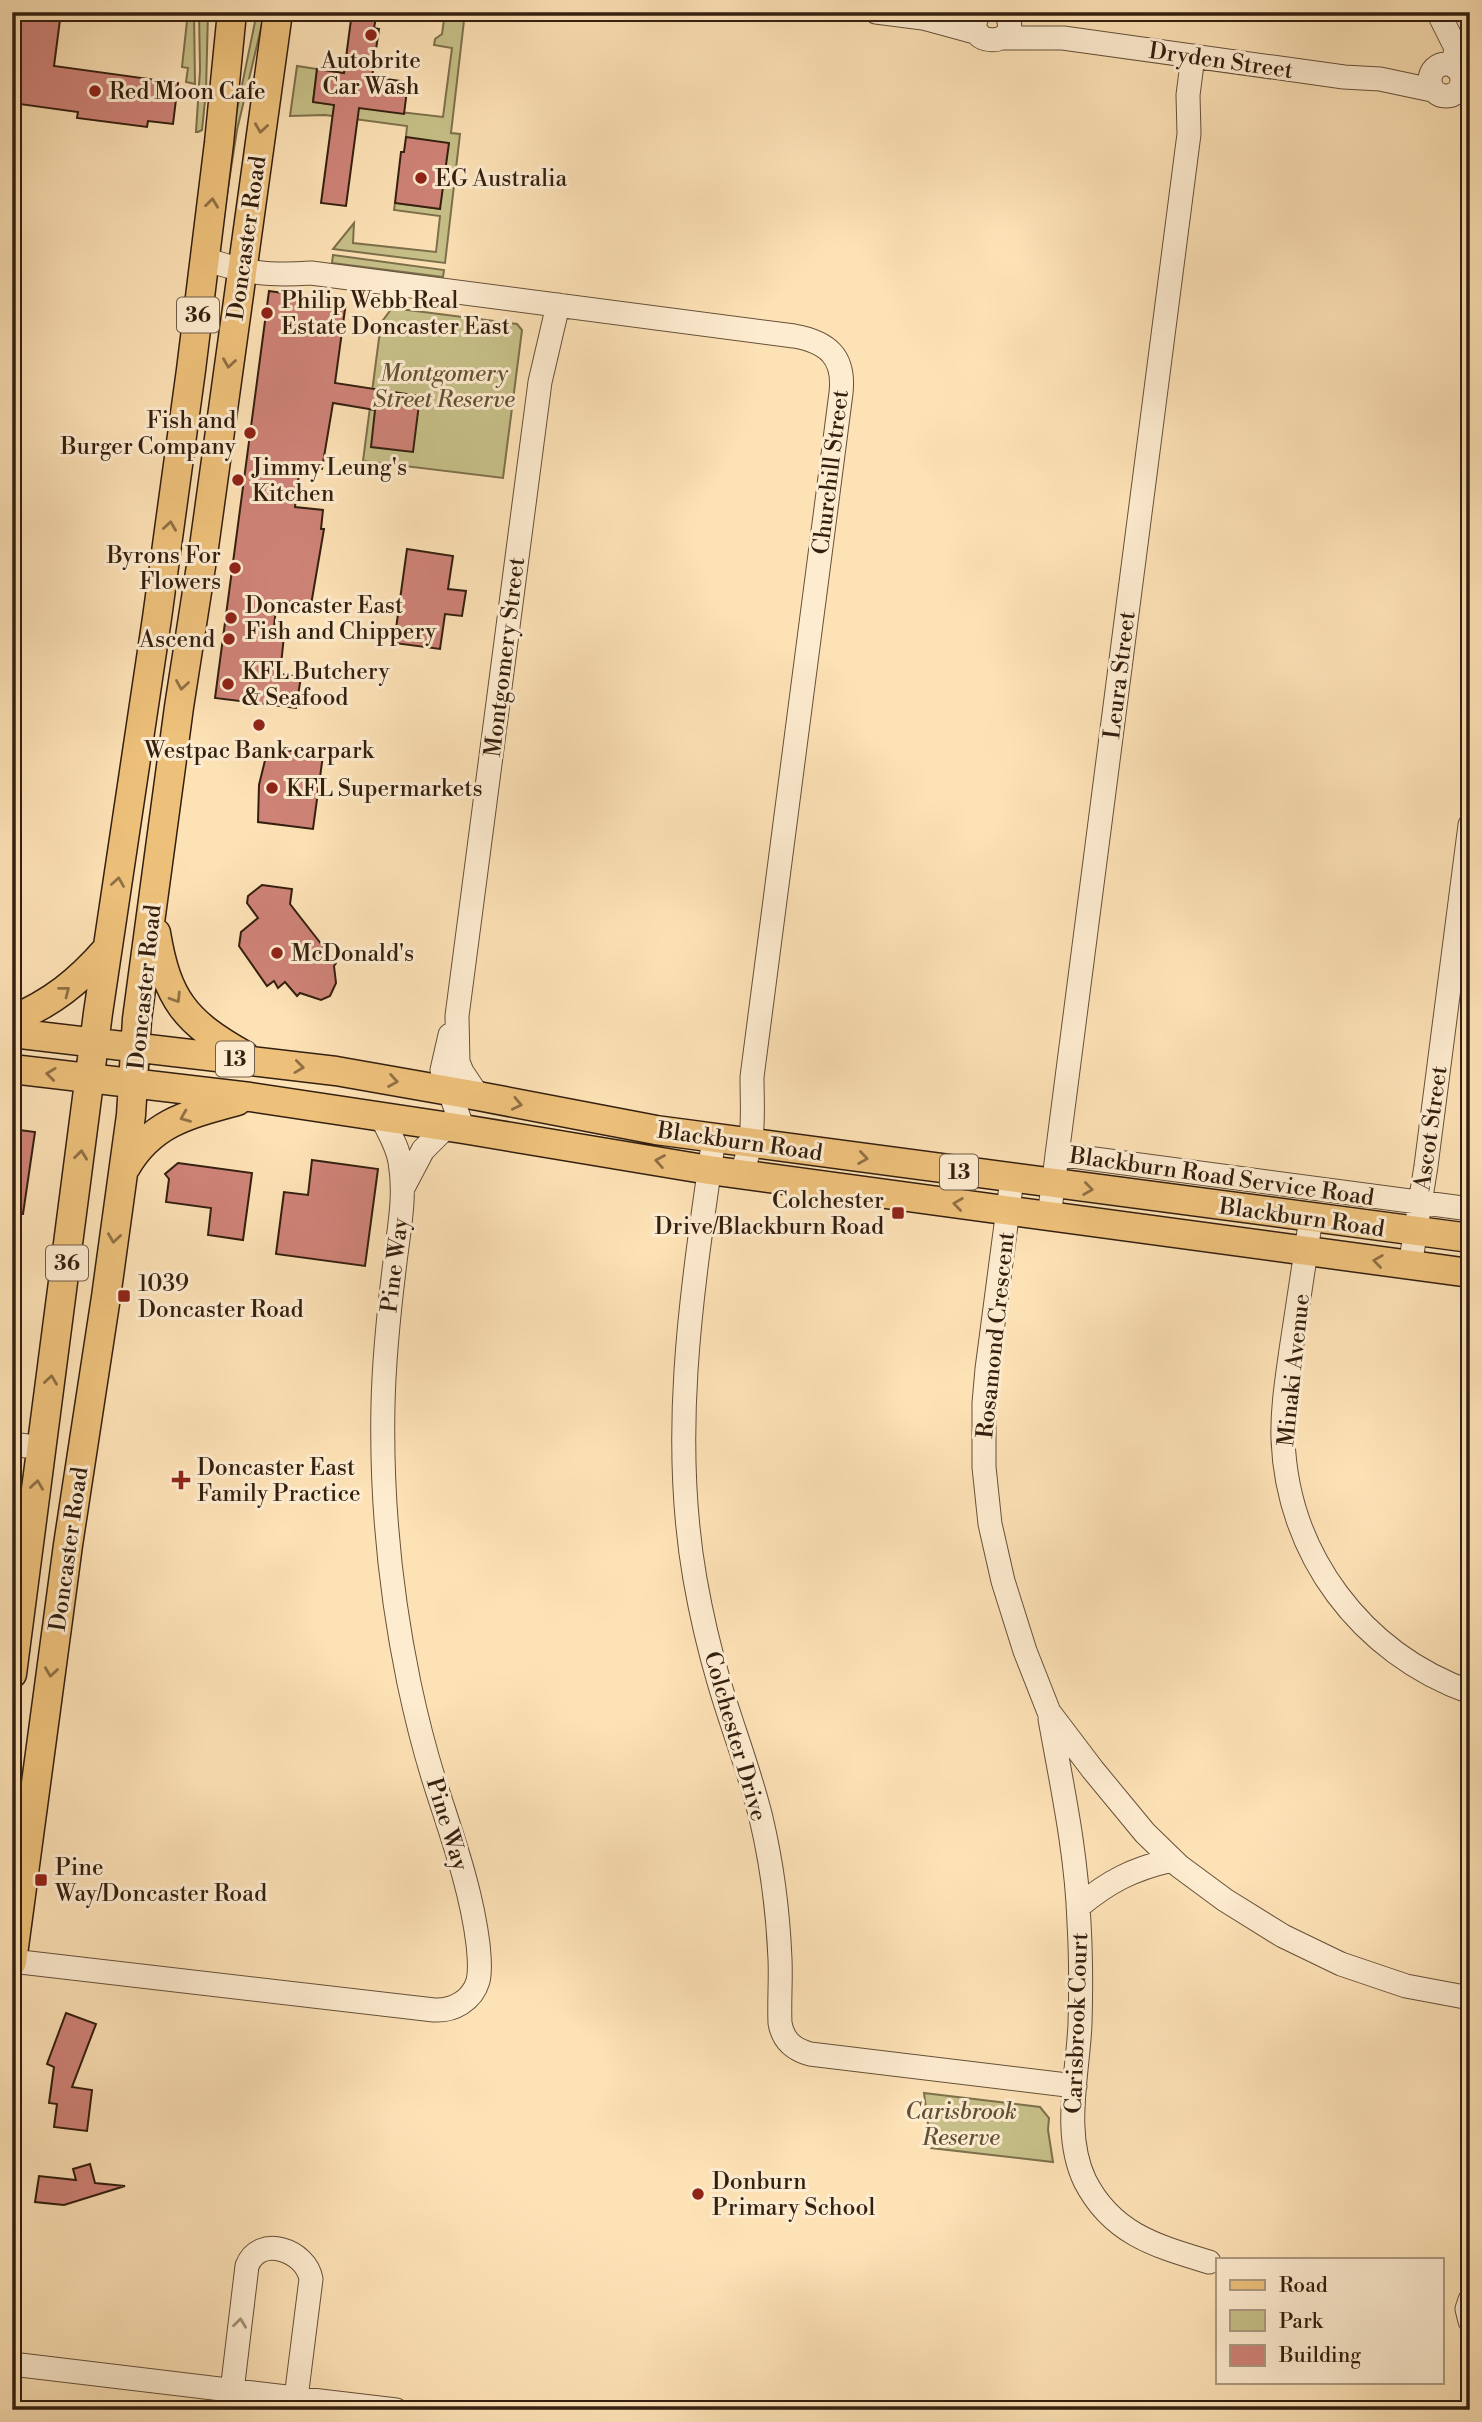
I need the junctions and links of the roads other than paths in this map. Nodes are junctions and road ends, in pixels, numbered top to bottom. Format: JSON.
{"nodes":[{"id":1,"x":232,"y":12,"type":"edge"},
{"id":2,"x":278,"y":12,"type":"edge"},
{"id":3,"x":876,"y":12,"type":"edge"},
{"id":4,"x":1439,"y":16,"type":"edge"},
{"id":5,"x":977,"y":19,"type":"edge"},
{"id":6,"x":1004,"y":22,"type":"edge"},
{"id":7,"x":1200,"y":57,"type":"junction"},
{"id":8,"x":1452,"y":78,"type":"edge"},
{"id":9,"x":205,"y":259,"type":"junction"},
{"id":10,"x":243,"y":263,"type":"junction"},
{"id":11,"x":549,"y":304,"type":"junction"},
{"id":12,"x":1470,"y":825,"type":"edge"},
{"id":13,"x":152,"y":909,"type":"junction"},
{"id":14,"x":107,"y":949,"type":"junction"},
{"id":15,"x":457,"y":1016,"type":"junction"},
{"id":16,"x":12,"y":1020,"type":"edge"},
{"id":17,"x":12,"y":1033,"type":"edge"},
{"id":18,"x":95,"y":1043,"type":"junction"},
{"id":19,"x":134,"y":1047,"type":"junction"},
{"id":20,"x":257,"y":1062,"type":"junction"},
{"id":21,"x":12,"y":1069,"type":"edge"},
{"id":22,"x":90,"y":1078,"type":"junction"},
{"id":23,"x":133,"y":1083,"type":"junction"},
{"id":24,"x":450,"y":1091,"type":"junction"},
{"id":25,"x":478,"y":1096,"type":"junction"},
{"id":26,"x":250,"y":1097,"type":"junction"},
{"id":27,"x":382,"y":1118,"type":"junction"},
{"id":28,"x":455,"y":1128,"type":"junction"},
{"id":29,"x":734,"y":1140,"type":"junction"},
{"id":30,"x":1057,"y":1154,"type":"junction"},
{"id":31,"x":709,"y":1170,"type":"junction"},
{"id":32,"x":124,"y":1171,"type":"junction"},
{"id":33,"x":740,"y":1174,"type":"junction"},
{"id":34,"x":1012,"y":1179,"type":"junction"},
{"id":35,"x":1053,"y":1184,"type":"junction"},
{"id":36,"x":403,"y":1189,"type":"junction"},
{"id":37,"x":1420,"y":1202,"type":"junction"},
{"id":38,"x":1470,"y":1209,"type":"edge"},
{"id":39,"x":1007,"y":1211,"type":"junction"},
{"id":40,"x":1049,"y":1217,"type":"junction"},
{"id":41,"x":1311,"y":1218,"type":"junction"},
{"id":42,"x":1415,"y":1232,"type":"junction"},
{"id":43,"x":1470,"y":1238,"type":"edge"},
{"id":44,"x":1306,"y":1251,"type":"junction"},
{"id":45,"x":1410,"y":1266,"type":"junction"},
{"id":46,"x":1470,"y":1273,"type":"edge"},
{"id":47,"x":12,"y":1444,"type":"edge"},
{"id":48,"x":42,"y":1448,"type":"junction"},
{"id":49,"x":12,"y":1674,"type":"edge"},
{"id":50,"x":1470,"y":1692,"type":"edge"},
{"id":51,"x":1049,"y":1712,"type":"junction"},
{"id":52,"x":1172,"y":1860,"type":"junction"},
{"id":53,"x":1078,"y":1907,"type":"junction"},
{"id":54,"x":12,"y":1962,"type":"edge"},
{"id":55,"x":1470,"y":1998,"type":"edge"},
{"id":56,"x":1075,"y":2085,"type":"junction"},
{"id":57,"x":1209,"y":2262,"type":"dead end"},
{"id":58,"x":1470,"y":2300,"type":"edge"},
{"id":59,"x":1470,"y":2321,"type":"edge"},
{"id":60,"x":12,"y":2364,"type":"edge"},
{"id":61,"x":232,"y":2391,"type":"junction"},
{"id":62,"x":296,"y":2399,"type":"junction"},
{"id":63,"x":396,"y":2410,"type":"edge"}],
"edges":[{"from":9,"to":1,"type":"main road","name":"Doncaster Road","number":"36","one_way":true},
{"from":2,"to":10,"type":"main road","name":"Doncaster Road","number":"36","one_way":true},
{"from":3,"to":5,"type":"street"},
{"from":4,"to":8,"type":"street"},
{"from":5,"to":6,"type":"street","name":"Dryden Street"},
{"from":6,"to":7,"type":"street","name":"Dryden Street"},
{"from":7,"to":8,"type":"street","name":"Dryden Street"},
{"from":7,"to":30,"type":"street","name":"Leura Street"},
{"from":9,"to":10,"type":"street","name":"Churchill Street"},
{"from":14,"to":9,"type":"main road","name":"Doncaster Road","number":"36","one_way":true},
{"from":10,"to":11,"type":"street","name":"Churchill Street"},
{"from":10,"to":13,"type":"main road","name":"Doncaster Road","number":"36","one_way":true},
{"from":11,"to":15,"type":"street","name":"Montgomery Street"},
{"from":11,"to":29,"type":"street","name":"Churchill Street"},
{"from":12,"to":37,"type":"street","name":"Ascot Street"},
{"from":13,"to":19,"type":"main road","name":"Doncaster Road","number":"36"},
{"from":13,"to":20,"type":"main road","one_way":true},
{"from":16,"to":14,"type":"main road","one_way":true},
{"from":14,"to":18,"type":"main road","name":"Doncaster Road","number":"36"},
{"from":15,"to":24,"type":"street","name":"Montgomery Street"},
{"from":15,"to":25,"type":"street","name":"Montgomery Street"},
{"from":17,"to":18,"type":"main road","name":"Blackburn Road","number":"13"},
{"from":18,"to":19,"type":"main road","name":"Blackburn Road","number":"13"},
{"from":18,"to":22,"type":"main road","name":"Doncaster Road","number":"36"},
{"from":19,"to":20,"type":"main road","name":"Blackburn Road","number":"13"},
{"from":19,"to":23,"type":"main road","name":"Doncaster Road","number":"36"},
{"from":20,"to":24,"type":"main road","name":"Blackburn Road","number":"13","one_way":true},
{"from":22,"to":21,"type":"main road","name":"Blackburn Road","number":"13","one_way":true},
{"from":22,"to":23,"type":"main road","name":"Blackburn Road","number":"13"},
{"from":48,"to":22,"type":"main road","name":"Doncaster Road","number":"36","one_way":true},
{"from":23,"to":26,"type":"main road","name":"Blackburn Road","number":"13"},
{"from":23,"to":32,"type":"main road","name":"Doncaster Road","number":"36"},
{"from":24,"to":25,"type":"main road","name":"Blackburn Road","number":"13"},
{"from":24,"to":28,"type":"street","name":"Montgomery Street"},
{"from":25,"to":29,"type":"main road","name":"Blackburn Road","number":"13","one_way":true},
{"from":26,"to":27,"type":"main road","name":"Blackburn Road","number":"13"},
{"from":26,"to":32,"type":"main road","one_way":true},
{"from":27,"to":28,"type":"main road","name":"Blackburn Road","number":"13"},
{"from":27,"to":36,"type":"street","name":"Pine Way"},
{"from":31,"to":28,"type":"main road","name":"Blackburn Road","number":"13","one_way":true},
{"from":28,"to":36,"type":"street","name":"Pine Way"},
{"from":29,"to":31,"type":"street","name":"Colchester Drive"},
{"from":29,"to":33,"type":"street","name":"Churchill Street"},
{"from":29,"to":34,"type":"main road","name":"Blackburn Road","number":"13","one_way":true},
{"from":30,"to":35,"type":"street","name":"Leura Street"},
{"from":30,"to":37,"type":"street","name":"Blackburn Road Service Road"},
{"from":31,"to":33,"type":"main road","name":"Blackburn Road","number":"13"},
{"from":31,"to":56,"type":"street","name":"Colchester Drive"},
{"from":32,"to":54,"type":"main road","name":"Doncaster Road","number":"36","one_way":true},
{"from":39,"to":33,"type":"main road","name":"Blackburn Road","number":"13","one_way":true},
{"from":34,"to":35,"type":"main road","name":"Blackburn Road","number":"13"},
{"from":34,"to":39,"type":"street","name":"Rosamond Crescent"},
{"from":35,"to":40,"type":"street","name":"Leura Street"},
{"from":35,"to":41,"type":"main road","name":"Blackburn Road","number":"13","one_way":true},
{"from":36,"to":54,"type":"street","name":"Pine Way"},
{"from":37,"to":38,"type":"street","name":"Blackburn Road Service Road"},
{"from":37,"to":42,"type":"street","name":"Ascot Street"},
{"from":39,"to":40,"type":"main road","name":"Blackburn Road","number":"13"},
{"from":39,"to":51,"type":"street","name":"Rosamond Crescent"},
{"from":40,"to":44,"type":"main road","name":"Blackburn Road","number":"13"},
{"from":41,"to":42,"type":"main road","name":"Blackburn Road","number":"13"},
{"from":41,"to":44,"type":"street","name":"Minaki Avenue"},
{"from":42,"to":43,"type":"main road","name":"Blackburn Road","number":"13"},
{"from":42,"to":45,"type":"street","name":"Ascot Street"},
{"from":45,"to":44,"type":"main road","name":"Blackburn Road","number":"13","one_way":true},
{"from":44,"to":50,"type":"street","name":"Minaki Avenue"},
{"from":45,"to":46,"type":"main road","name":"Blackburn Road","number":"13"},
{"from":47,"to":48,"type":"street"},
{"from":49,"to":48,"type":"main road","name":"Doncaster Road","number":"36","one_way":true},
{"from":51,"to":52,"type":"street","name":"Rosamond Crescent"},
{"from":51,"to":53,"type":"street","name":"Carisbrook Court"},
{"from":52,"to":53,"type":"street"},
{"from":52,"to":55,"type":"street","name":"Rosamond Crescent"},
{"from":53,"to":56,"type":"street","name":"Carisbrook Court"},
{"from":56,"to":57,"type":"street","name":"Carisbrook Court"},
{"from":58,"to":59,"type":"street"},
{"from":60,"to":61,"type":"street"},
{"from":61,"to":62,"type":"street"},
{"from":61,"to":62,"type":"street","one_way":true},
{"from":62,"to":63,"type":"street"}]}
